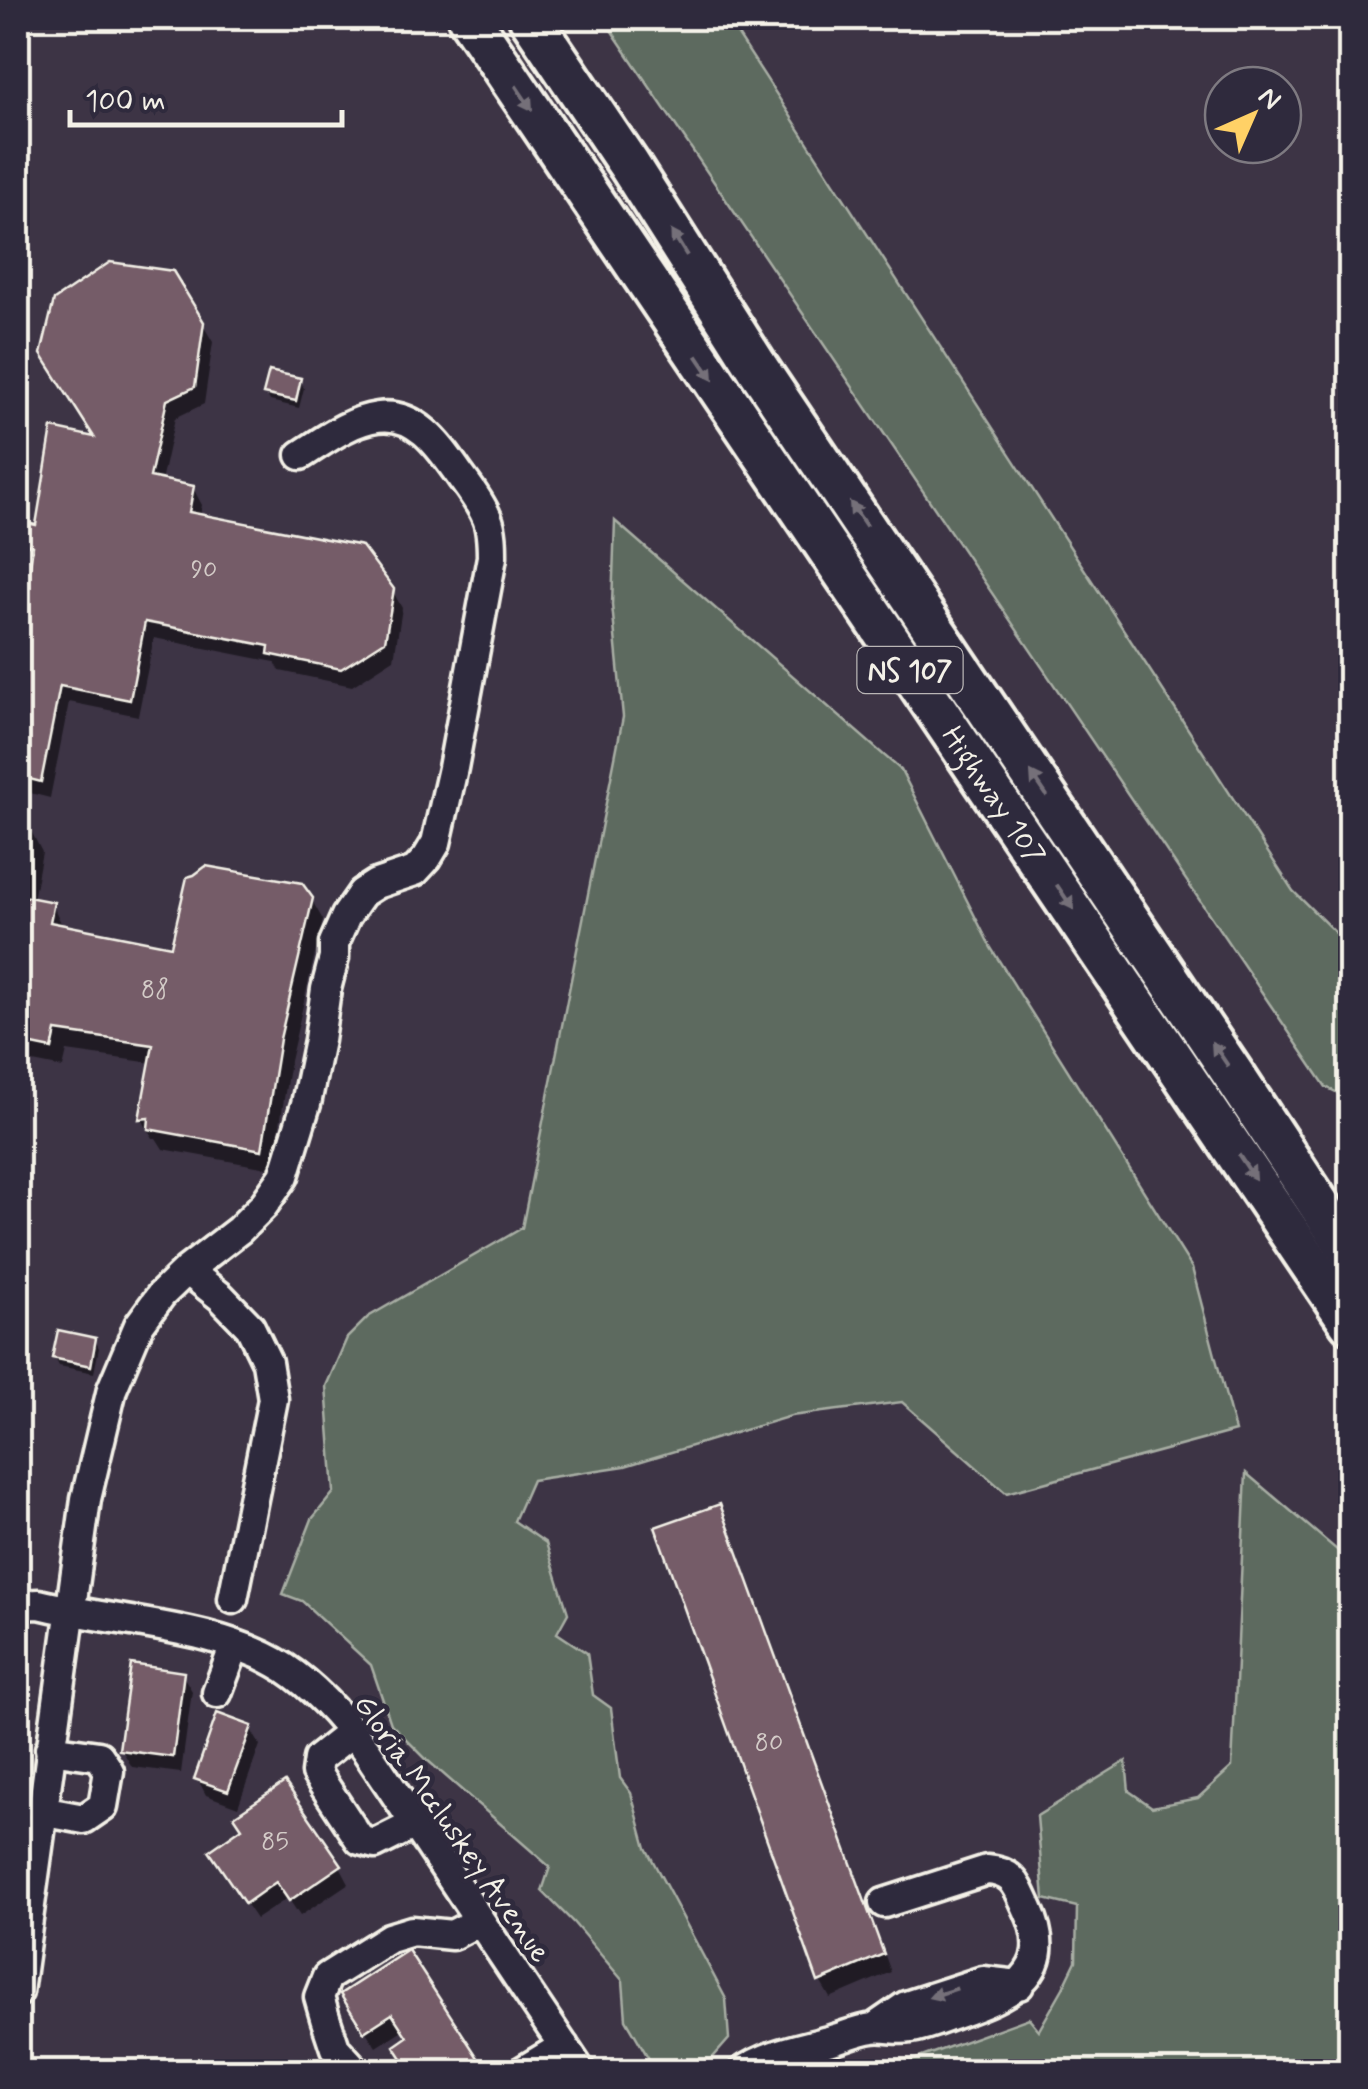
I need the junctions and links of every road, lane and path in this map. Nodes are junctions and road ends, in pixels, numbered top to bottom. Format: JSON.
{"nodes":[{"id":1,"x":469,"y":18,"type":"edge"},
{"id":2,"x":530,"y":18,"type":"edge"},
{"id":3,"x":301,"y":455,"type":"dead end"},
{"id":4,"x":1350,"y":1252,"type":"edge"},
{"id":5,"x":188,"y":1270,"type":"junction"},
{"id":6,"x":1350,"y":1322,"type":"edge"},
{"id":7,"x":233,"y":1599,"type":"dead end"},
{"id":8,"x":18,"y":1604,"type":"edge"},
{"id":9,"x":68,"y":1612,"type":"junction"},
{"id":10,"x":236,"y":1645,"type":"junction"},
{"id":11,"x":217,"y":1693,"type":"dead end"},
{"id":12,"x":352,"y":1732,"type":"junction"},
{"id":13,"x":50,"y":1749,"type":"junction"},
{"id":14,"x":41,"y":1811,"type":"junction"},
{"id":15,"x":415,"y":1824,"type":"junction"},
{"id":16,"x":884,"y":1902,"type":"dead end"},
{"id":17,"x":479,"y":1921,"type":"junction"},
{"id":18,"x":18,"y":1992,"type":"edge"},
{"id":19,"x":564,"y":2046,"type":"junction"},
{"id":20,"x":356,"y":2072,"type":"edge"},
{"id":21,"x":520,"y":2072,"type":"edge"},
{"id":22,"x":582,"y":2072,"type":"edge"},
{"id":23,"x":742,"y":2072,"type":"edge"}],
"edges":[{"from":1,"to":6,"type":"highway","name":"Highway 107","number":"NS 107","one_way":true},
{"from":4,"to":2,"type":"highway","name":"Highway 107","number":"NS 107","one_way":true},
{"from":3,"to":5,"type":"street"},
{"from":5,"to":7,"type":"street"},
{"from":5,"to":9,"type":"street"},
{"from":8,"to":9,"type":"street","name":"Gloria Mccluskey Avenue"},
{"from":9,"to":10,"type":"street","name":"Gloria Mccluskey Avenue"},
{"from":9,"to":13,"type":"street"},
{"from":10,"to":11,"type":"street"},
{"from":10,"to":12,"type":"street","name":"Gloria Mccluskey Avenue"},
{"from":12,"to":15,"type":"street","name":"Gloria Mccluskey Avenue"},
{"from":12,"to":15,"type":"street"},
{"from":13,"to":14,"type":"street"},
{"from":13,"to":14,"type":"street"},
{"from":14,"to":18,"type":"street"},
{"from":15,"to":17,"type":"street","name":"Gloria Mccluskey Avenue"},
{"from":16,"to":23,"type":"street"},
{"from":17,"to":19,"type":"street","name":"Gloria Mccluskey Avenue"},
{"from":17,"to":20,"type":"street"},
{"from":19,"to":21,"type":"street"},
{"from":19,"to":22,"type":"street","name":"Gloria Mccluskey Avenue"}]}
